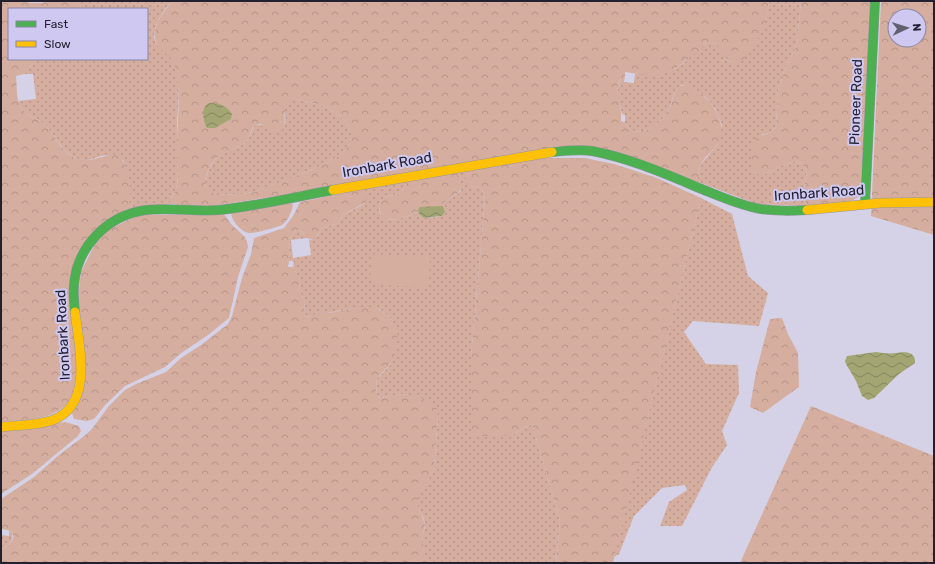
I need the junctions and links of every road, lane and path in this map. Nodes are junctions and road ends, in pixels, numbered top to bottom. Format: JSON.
{"nodes":[{"id":1,"x":875,"y":1,"type":"edge"},
{"id":2,"x":934,"y":202,"type":"edge"},
{"id":3,"x":865,"y":204,"type":"junction"},
{"id":4,"x":1,"y":427,"type":"edge"}],
"edges":[{"from":1,"to":3,"type":"street","name":"Pioneer Road"},
{"from":2,"to":3,"type":"street","name":"Ironbark Road"},
{"from":3,"to":4,"type":"street","name":"Ironbark Road"}]}
